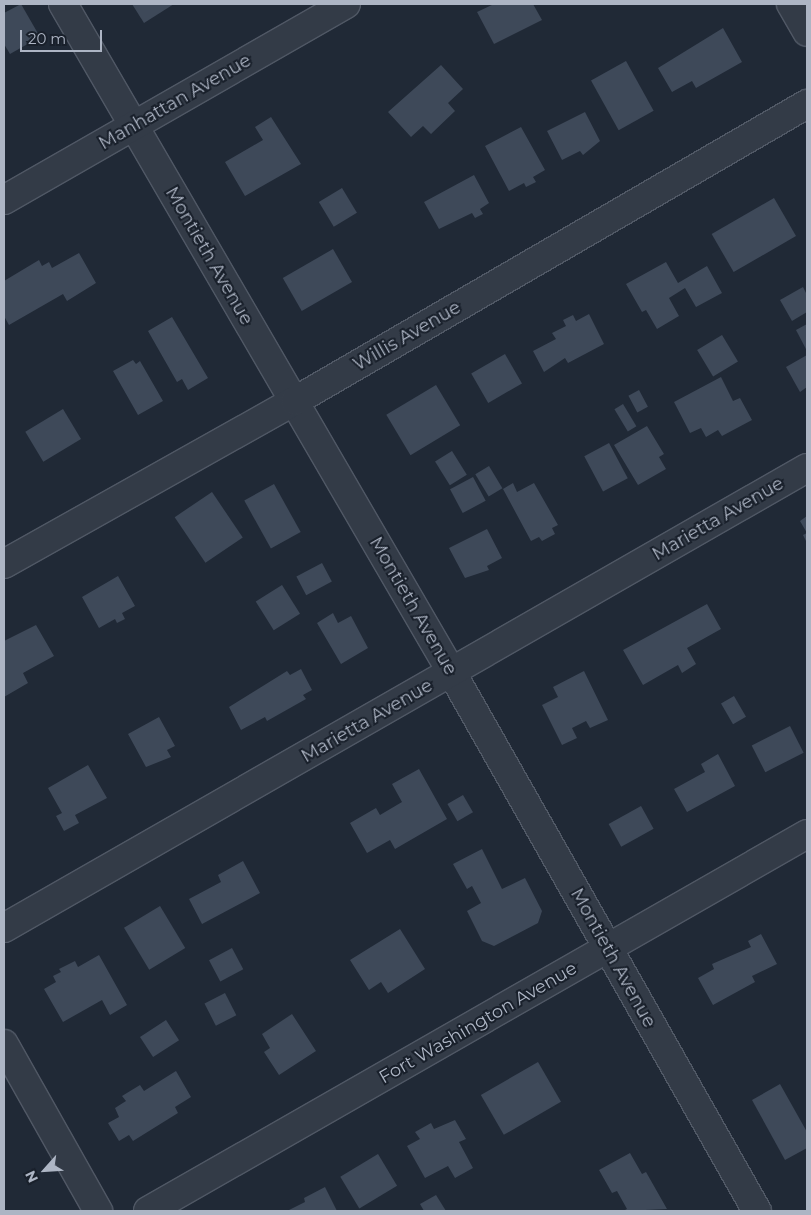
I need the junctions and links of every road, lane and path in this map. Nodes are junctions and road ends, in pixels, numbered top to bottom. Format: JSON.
{"nodes":[{"id":1,"x":63,"y":4,"type":"edge"},
{"id":2,"x":346,"y":4,"type":"edge"},
{"id":3,"x":791,"y":4,"type":"edge"},
{"id":4,"x":807,"y":32,"type":"edge"},
{"id":5,"x":807,"y":104,"type":"edge"},
{"id":6,"x":134,"y":126,"type":"junction"},
{"id":7,"x":4,"y":200,"type":"edge"},
{"id":8,"x":294,"y":401,"type":"junction"},
{"id":9,"x":807,"y":468,"type":"edge"},
{"id":10,"x":4,"y":564,"type":"edge"},
{"id":11,"x":452,"y":673,"type":"junction"},
{"id":12,"x":807,"y":834,"type":"edge"},
{"id":13,"x":4,"y":928,"type":"edge"},
{"id":14,"x":610,"y":948,"type":"junction"},
{"id":15,"x":4,"y":1044,"type":"edge"},
{"id":16,"x":98,"y":1211,"type":"edge"},
{"id":17,"x":148,"y":1211,"type":"edge"},
{"id":18,"x":757,"y":1211,"type":"edge"}],
"edges":[{"from":1,"to":6,"type":"street","name":"Montieth Avenue"},
{"from":2,"to":6,"type":"street","name":"Manhattan Avenue"},
{"from":3,"to":4,"type":"street"},
{"from":5,"to":8,"type":"street","name":"Willis Avenue"},
{"from":6,"to":7,"type":"street","name":"Manhattan Avenue"},
{"from":6,"to":8,"type":"street","name":"Montieth Avenue"},
{"from":8,"to":10,"type":"street","name":"Willis Avenue"},
{"from":8,"to":11,"type":"street","name":"Montieth Avenue"},
{"from":9,"to":11,"type":"street","name":"Marietta Avenue"},
{"from":11,"to":13,"type":"street","name":"Marietta Avenue"},
{"from":11,"to":14,"type":"street","name":"Montieth Avenue"},
{"from":12,"to":14,"type":"street","name":"Fort Washington Avenue"},
{"from":14,"to":17,"type":"street","name":"Fort Washington Avenue"},
{"from":14,"to":18,"type":"street","name":"Montieth Avenue"},
{"from":15,"to":16,"type":"street"}]}
